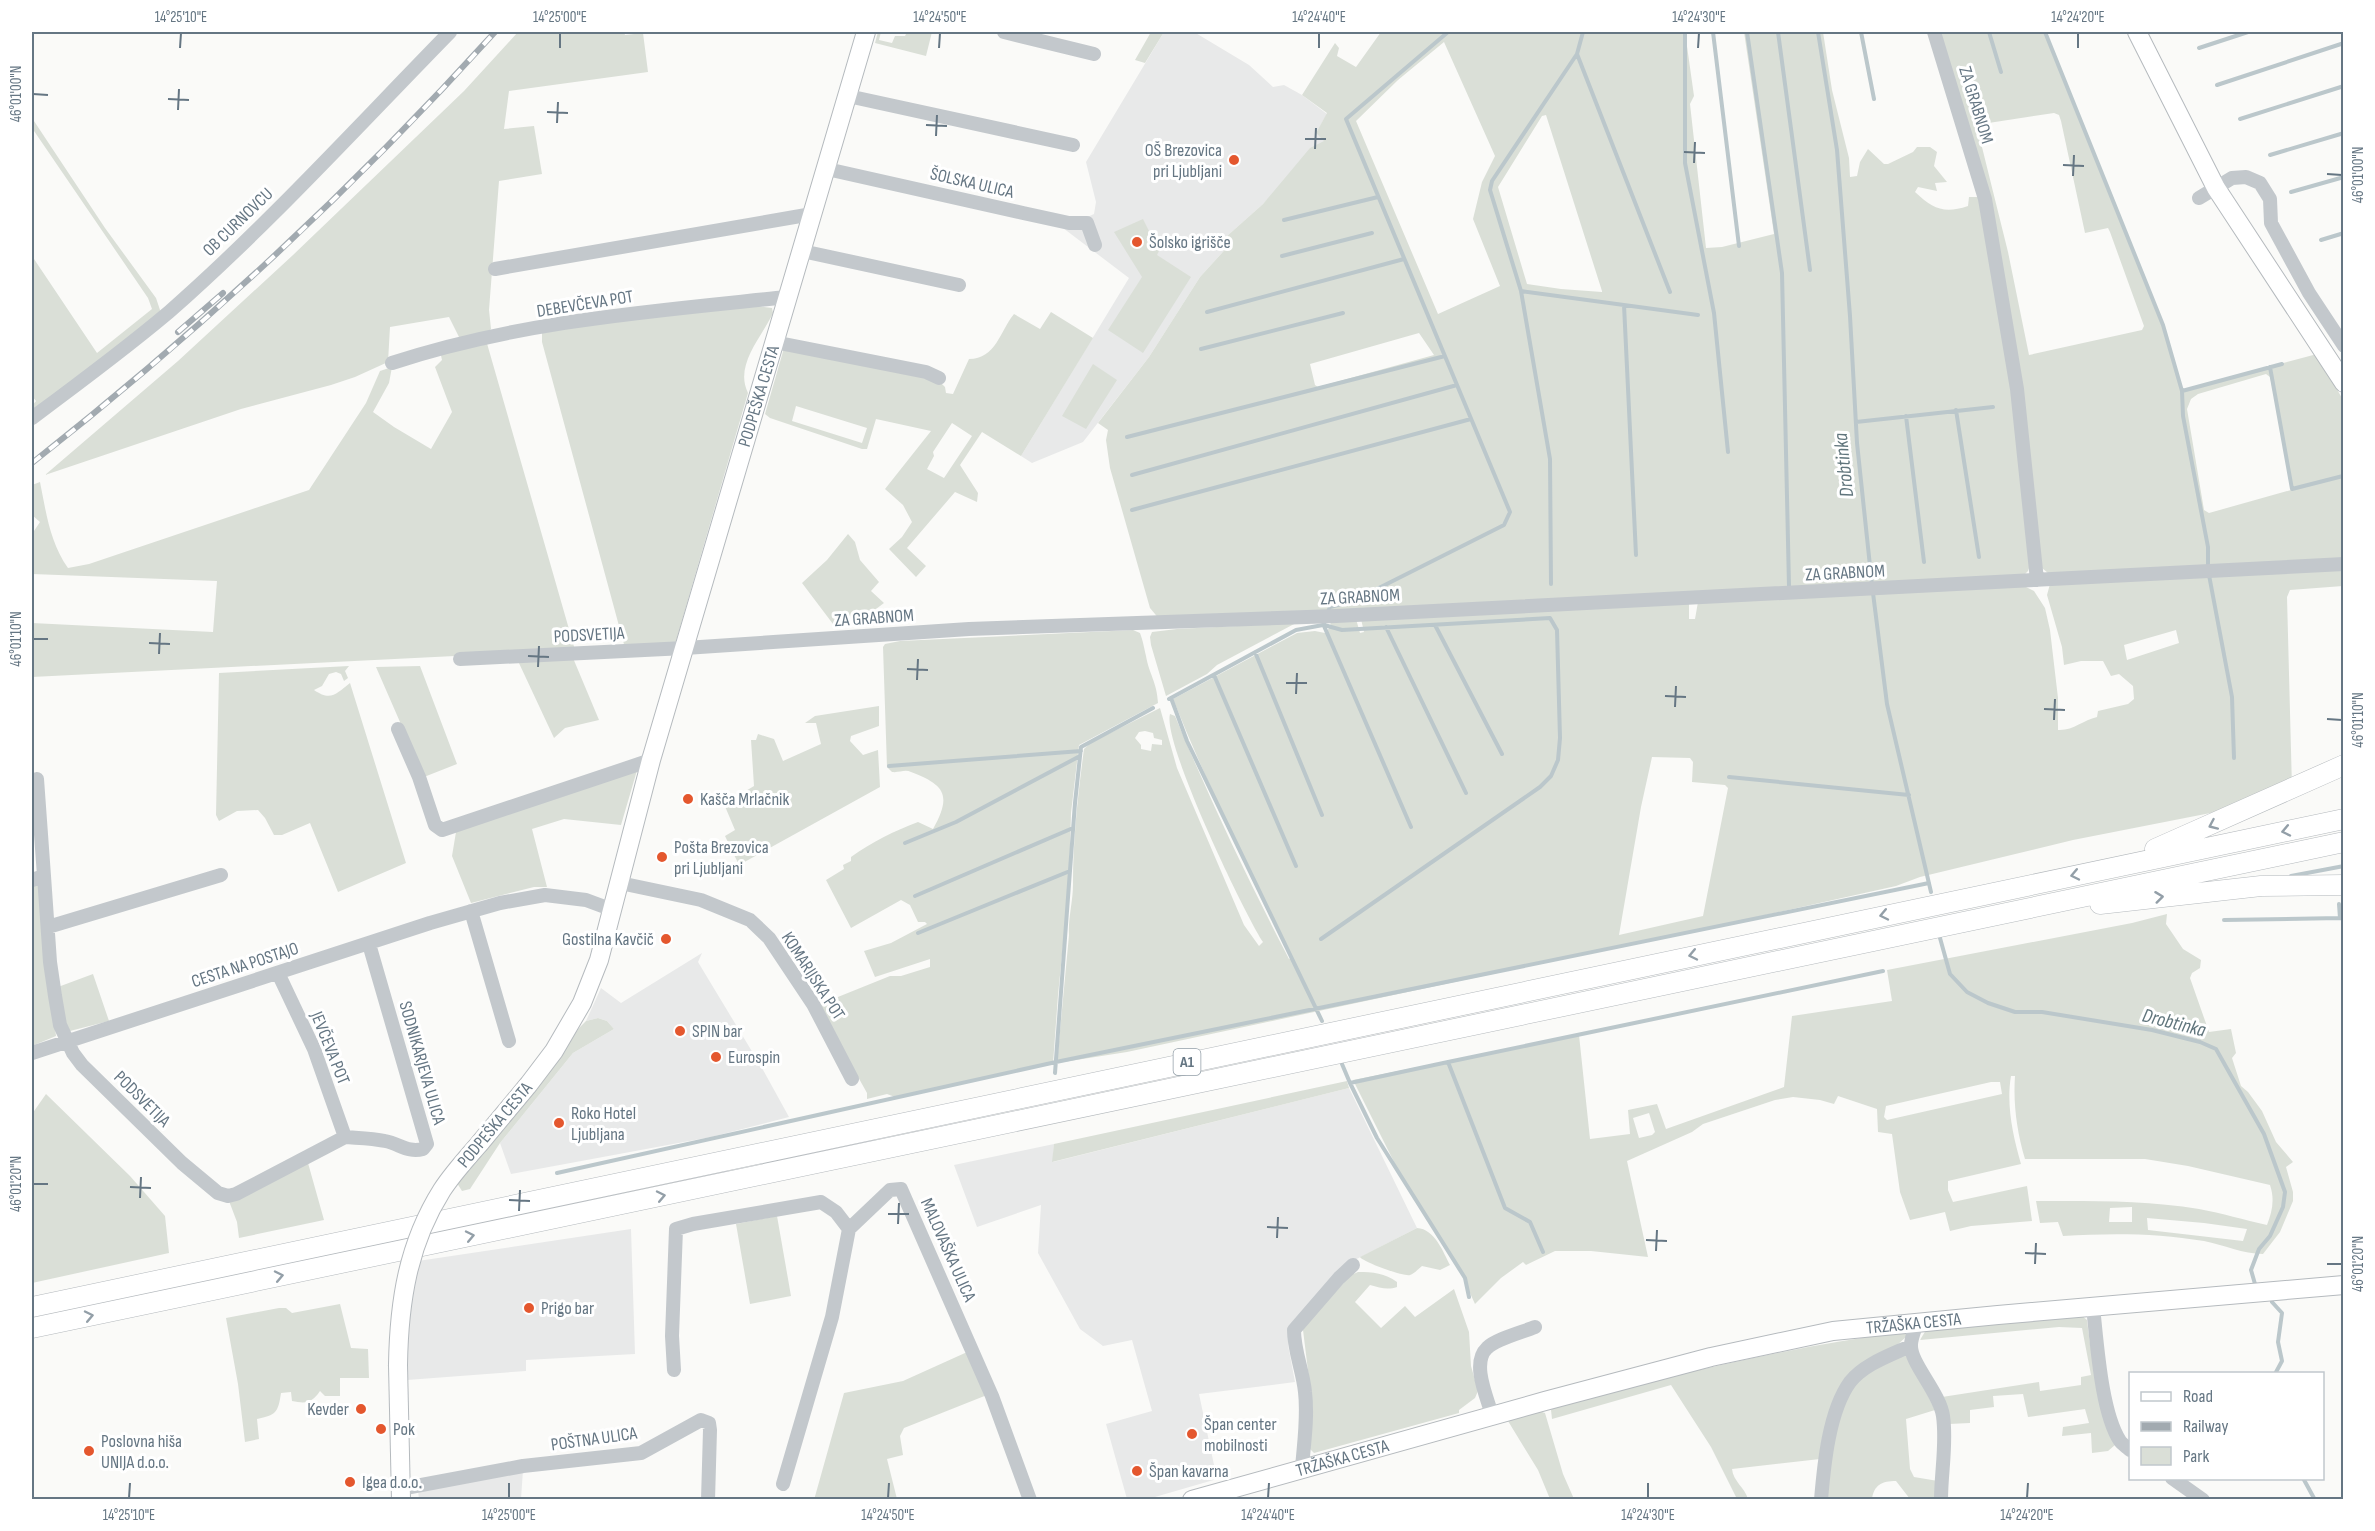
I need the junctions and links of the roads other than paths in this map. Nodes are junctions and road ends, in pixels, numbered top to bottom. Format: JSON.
{"nodes":[{"id":1,"x":450,"y":32,"type":"edge"},
{"id":2,"x":866,"y":32,"type":"edge"},
{"id":3,"x":1004,"y":32,"type":"edge"},
{"id":4,"x":1934,"y":32,"type":"edge"},
{"id":5,"x":2136,"y":32,"type":"edge"},
{"id":6,"x":1095,"y":54,"type":"dead end"},
{"id":7,"x":848,"y":96,"type":"junction"},
{"id":8,"x":1073,"y":146,"type":"dead end"},
{"id":9,"x":827,"y":169,"type":"junction"},
{"id":10,"x":2216,"y":188,"type":"junction"},
{"id":11,"x":2199,"y":198,"type":"dead end"},
{"id":12,"x":813,"y":214,"type":"junction"},
{"id":13,"x":1095,"y":245,"type":"dead end"},
{"id":14,"x":801,"y":251,"type":"junction"},
{"id":15,"x":495,"y":269,"type":"dead end"},
{"id":16,"x":959,"y":285,"type":"dead end"},
{"id":17,"x":787,"y":297,"type":"junction"},
{"id":18,"x":774,"y":342,"type":"junction"},
{"id":19,"x":2343,"y":346,"type":"edge"},
{"id":20,"x":392,"y":363,"type":"dead end"},
{"id":21,"x":939,"y":378,"type":"dead end"},
{"id":22,"x":2343,"y":383,"type":"edge"},
{"id":23,"x":32,"y":418,"type":"edge"},
{"id":24,"x":2343,"y":564,"type":"edge"},
{"id":25,"x":2037,"y":580,"type":"junction"},
{"id":26,"x":685,"y":648,"type":"junction"},
{"id":27,"x":460,"y":659,"type":"dead end"},
{"id":28,"x":398,"y":729,"type":"dead end"},
{"id":29,"x":651,"y":760,"type":"junction"},
{"id":30,"x":2343,"y":765,"type":"edge"},
{"id":31,"x":37,"y":779,"type":"dead end"},
{"id":32,"x":2343,"y":819,"type":"edge"},
{"id":33,"x":2343,"y":842,"type":"edge"},
{"id":34,"x":2102,"y":869,"type":"junction"},
{"id":35,"x":220,"y":875,"type":"dead end"},
{"id":36,"x":38,"y":878,"type":"edge"},
{"id":37,"x":620,"y":884,"type":"junction"},
{"id":38,"x":2343,"y":885,"type":"edge"},
{"id":39,"x":613,"y":910,"type":"junction"},
{"id":40,"x":471,"y":911,"type":"junction"},
{"id":41,"x":1975,"y":918,"type":"junction"},
{"id":42,"x":48,"y":927,"type":"junction"},
{"id":43,"x":369,"y":944,"type":"junction"},
{"id":44,"x":278,"y":973,"type":"junction"},
{"id":45,"x":67,"y":1041,"type":"junction"},
{"id":46,"x":509,"y":1041,"type":"dead end"},
{"id":47,"x":32,"y":1053,"type":"edge"},
{"id":48,"x":852,"y":1079,"type":"dead end"},
{"id":49,"x":345,"y":1137,"type":"junction"},
{"id":50,"x":849,"y":1229,"type":"junction"},
{"id":51,"x":1353,"y":1265,"type":"dead end"},
{"id":52,"x":2343,"y":1286,"type":"edge"},
{"id":53,"x":2092,"y":1306,"type":"junction"},
{"id":54,"x":32,"y":1307,"type":"edge"},
{"id":55,"x":1917,"y":1323,"type":"junction"},
{"id":56,"x":1535,"y":1327,"type":"dead end"},
{"id":57,"x":32,"y":1328,"type":"edge"},
{"id":58,"x":1910,"y":1346,"type":"junction"},
{"id":59,"x":674,"y":1370,"type":"dead end"},
{"id":60,"x":1492,"y":1415,"type":"junction"},
{"id":61,"x":2129,"y":1449,"type":"edge"},
{"id":62,"x":1302,"y":1468,"type":"junction"},
{"id":63,"x":2173,"y":1480,"type":"edge"},
{"id":64,"x":783,"y":1484,"type":"dead end"},
{"id":65,"x":401,"y":1494,"type":"edge"},
{"id":66,"x":1203,"y":1498,"type":"edge"},
{"id":67,"x":708,"y":1500,"type":"edge"},
{"id":68,"x":1030,"y":1500,"type":"edge"},
{"id":69,"x":1821,"y":1500,"type":"edge"},
{"id":70,"x":1941,"y":1500,"type":"edge"},
{"id":71,"x":2203,"y":1500,"type":"edge"}],
"edges":[{"from":1,"to":23,"type":"street","name":"OB CURNOVCU"},
{"from":2,"to":7,"type":"main road","name":"PODPEŠKA CESTA"},
{"from":3,"to":6,"type":"street"},
{"from":4,"to":25,"type":"street","name":"ZA GRABNOM"},
{"from":5,"to":10,"type":"main road"},
{"from":7,"to":8,"type":"street"},
{"from":7,"to":9,"type":"main road","name":"PODPEŠKA CESTA"},
{"from":9,"to":12,"type":"main road","name":"PODPEŠKA CESTA"},
{"from":9,"to":13,"type":"street","name":"ŠOLSKA ULICA"},
{"from":10,"to":11,"type":"street"},
{"from":10,"to":19,"type":"street"},
{"from":10,"to":22,"type":"main road"},
{"from":12,"to":14,"type":"main road","name":"PODPEŠKA CESTA"},
{"from":12,"to":15,"type":"street"},
{"from":14,"to":16,"type":"street"},
{"from":14,"to":17,"type":"main road","name":"PODPEŠKA CESTA"},
{"from":17,"to":18,"type":"main road","name":"PODPEŠKA CESTA"},
{"from":17,"to":20,"type":"street","name":"DEBEVČEVA POT"},
{"from":18,"to":21,"type":"street"},
{"from":18,"to":26,"type":"main road","name":"PODPEŠKA CESTA"},
{"from":24,"to":25,"type":"street","name":"ZA GRABNOM"},
{"from":25,"to":26,"type":"street","name":"ZA GRABNOM"},
{"from":26,"to":27,"type":"street","name":"PODSVETIJA"},
{"from":26,"to":29,"type":"main road","name":"PODPEŠKA CESTA"},
{"from":28,"to":29,"type":"street"},
{"from":29,"to":37,"type":"main road","name":"PODPEŠKA CESTA"},
{"from":30,"to":34,"type":"highway","one_way":true},
{"from":31,"to":36,"type":"street","name":"PODSVETIJA"},
{"from":32,"to":34,"type":"highway","number":"A1","one_way":true},
{"from":33,"to":41,"type":"highway","number":"A1"},
{"from":34,"to":54,"type":"highway","number":"A1","one_way":true},
{"from":35,"to":42,"type":"street"},
{"from":36,"to":42,"type":"street","name":"PODSVETIJA"},
{"from":37,"to":39,"type":"main road","name":"PODPEŠKA CESTA"},
{"from":37,"to":48,"type":"street","name":"KOMARIJSKA POT"},
{"from":41,"to":38,"type":"highway","one_way":true},
{"from":39,"to":40,"type":"street","name":"CESTA NA POSTAJO"},
{"from":39,"to":65,"type":"main road","name":"PODPEŠKA CESTA","bridge":true},
{"from":40,"to":43,"type":"street","name":"CESTA NA POSTAJO"},
{"from":40,"to":46,"type":"street"},
{"from":57,"to":41,"type":"highway","number":"A1","one_way":true},
{"from":42,"to":45,"type":"street","name":"PODSVETIJA"},
{"from":43,"to":44,"type":"street","name":"CESTA NA POSTAJO"},
{"from":43,"to":49,"type":"street","name":"SODNIKARJEVA ULICA"},
{"from":44,"to":45,"type":"street","name":"CESTA NA POSTAJO"},
{"from":44,"to":49,"type":"street","name":"JEVČEVA POT"},
{"from":45,"to":47,"type":"street","name":"CESTA NA POSTAJO"},
{"from":45,"to":49,"type":"street","name":"PODSVETIJA"},
{"from":50,"to":59,"type":"street"},
{"from":50,"to":64,"type":"street"},
{"from":50,"to":68,"type":"street","name":"MALOVAŠKA ULICA"},
{"from":51,"to":62,"type":"street"},
{"from":52,"to":53,"type":"main road","name":"TRŽAŠKA CESTA"},
{"from":53,"to":55,"type":"main road","name":"TRŽAŠKA CESTA"},
{"from":53,"to":61,"type":"street"},
{"from":55,"to":58,"type":"street"},
{"from":55,"to":60,"type":"main road","name":"TRŽAŠKA CESTA"},
{"from":56,"to":60,"type":"street"},
{"from":58,"to":69,"type":"street"},
{"from":58,"to":70,"type":"street"},
{"from":60,"to":62,"type":"main road","name":"TRŽAŠKA CESTA"},
{"from":62,"to":66,"type":"main road","name":"TRŽAŠKA CESTA"},
{"from":63,"to":71,"type":"street"},
{"from":65,"to":67,"type":"street","name":"POŠTNA ULICA"}]}
